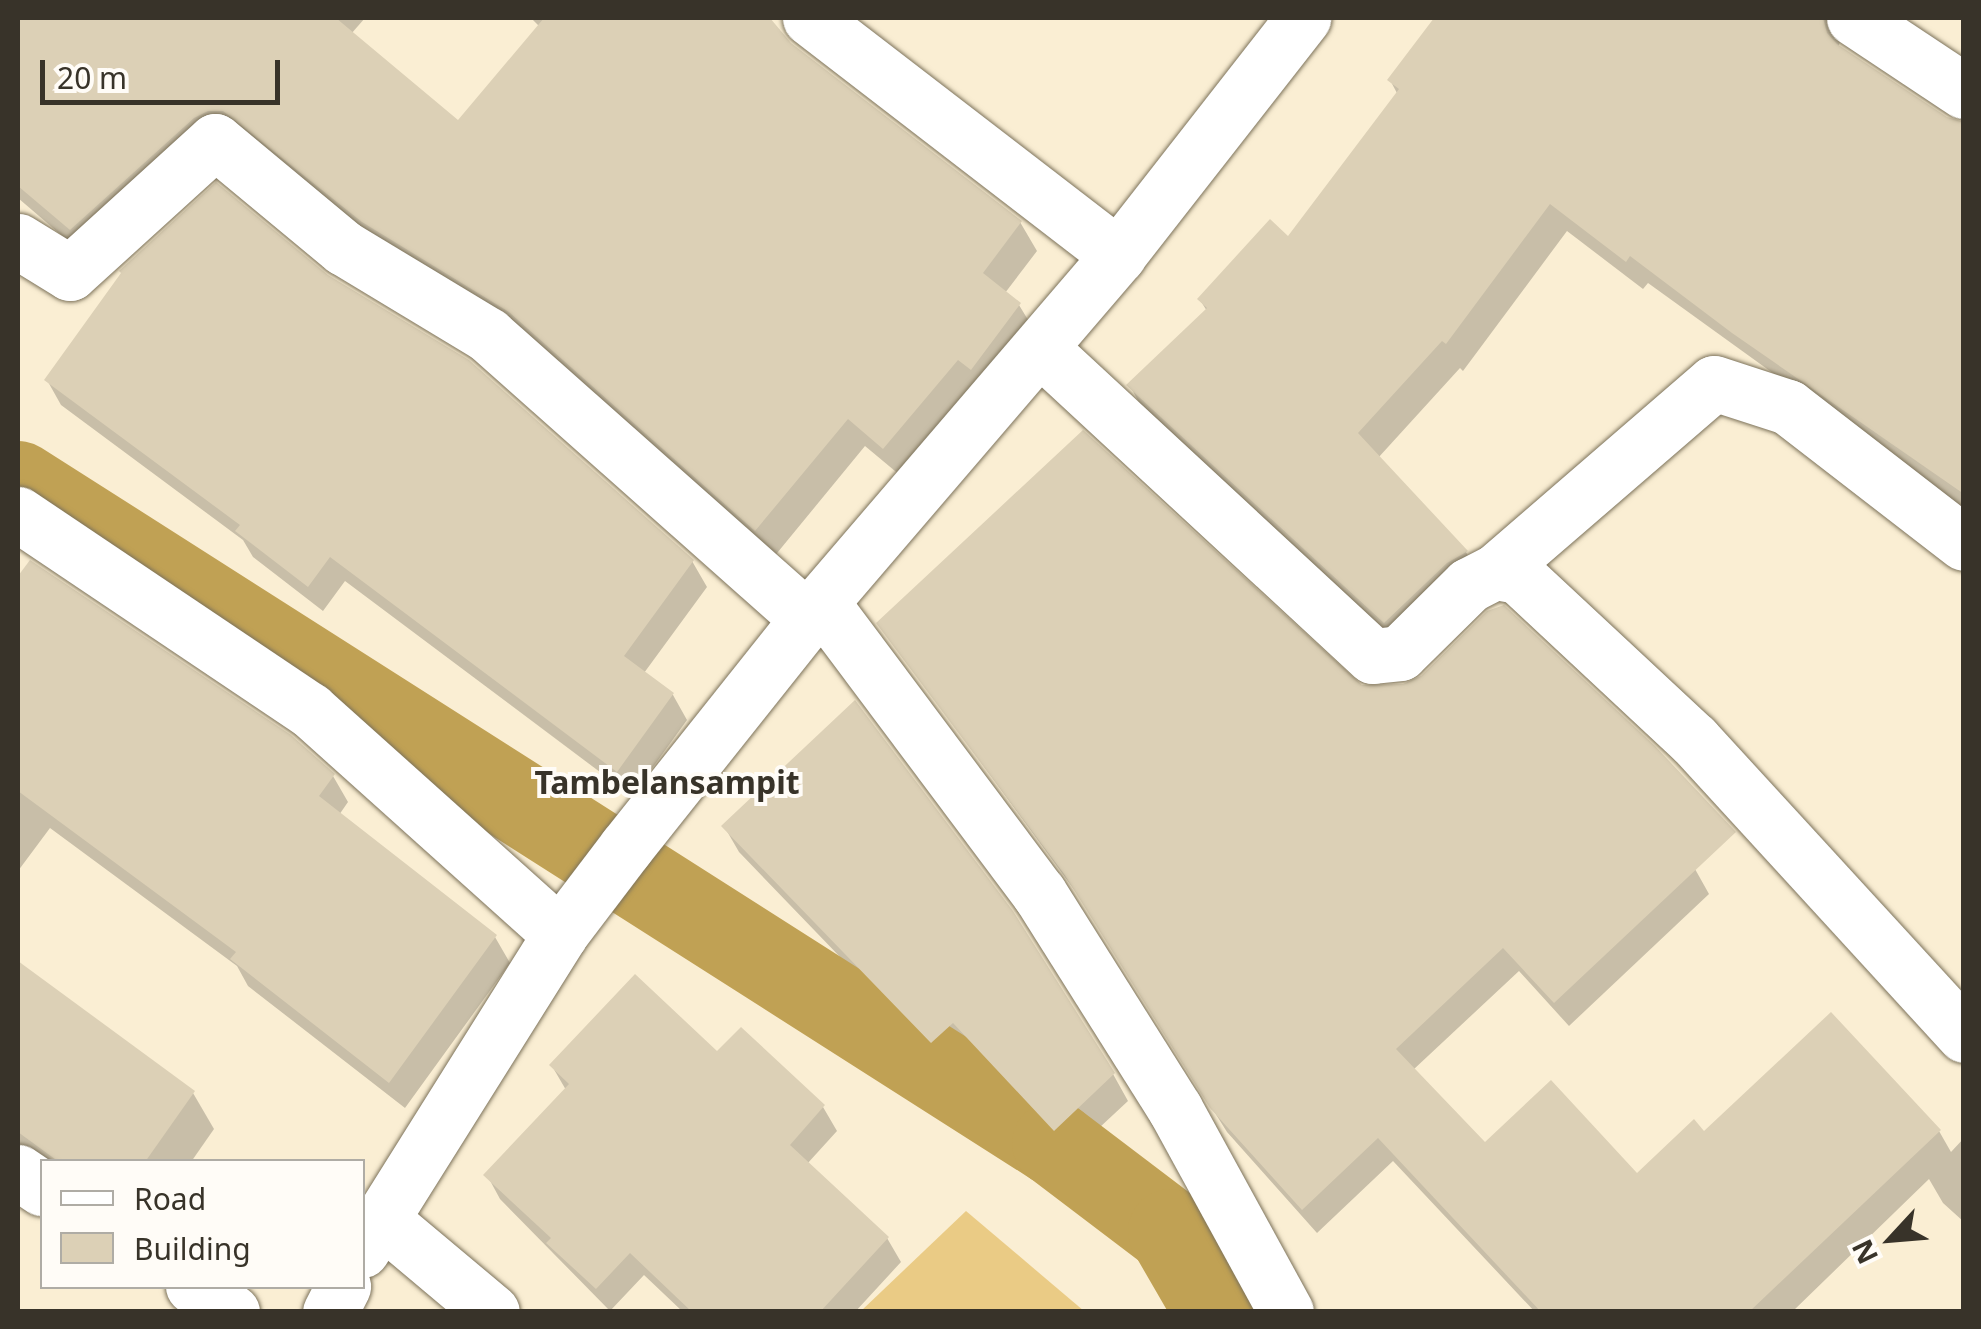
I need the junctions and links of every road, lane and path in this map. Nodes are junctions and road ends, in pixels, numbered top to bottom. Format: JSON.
{"nodes":[{"id":1,"x":810,"y":18,"type":"edge"},
{"id":2,"x":1303,"y":18,"type":"edge"},
{"id":3,"x":1854,"y":18,"type":"edge"},
{"id":4,"x":1964,"y":91,"type":"edge"},
{"id":5,"x":18,"y":241,"type":"edge"},
{"id":6,"x":1118,"y":254,"type":"junction"},
{"id":7,"x":1040,"y":349,"type":"junction"},
{"id":8,"x":18,"y":514,"type":"edge"},
{"id":9,"x":1964,"y":543,"type":"edge"},
{"id":10,"x":1495,"y":572,"type":"junction"},
{"id":11,"x":816,"y":612,"type":"junction"},
{"id":12,"x":560,"y":934,"type":"junction"},
{"id":13,"x":1964,"y":1035,"type":"edge"},
{"id":14,"x":18,"y":1172,"type":"edge"},
{"id":15,"x":40,"y":1187,"type":"edge"},
{"id":16,"x":371,"y":1234,"type":"edge"},
{"id":17,"x":198,"y":1289,"type":"edge"},
{"id":18,"x":342,"y":1289,"type":"edge"},
{"id":19,"x":232,"y":1312,"type":"edge"},
{"id":20,"x":330,"y":1312,"type":"edge"},
{"id":21,"x":492,"y":1312,"type":"edge"},
{"id":22,"x":1286,"y":1312,"type":"edge"}],
"edges":[{"from":1,"to":6,"type":"street"},
{"from":2,"to":6,"type":"street"},
{"from":3,"to":4,"type":"street"},
{"from":5,"to":11,"type":"street"},
{"from":6,"to":7,"type":"street"},
{"from":7,"to":10,"type":"street"},
{"from":7,"to":11,"type":"street"},
{"from":8,"to":12,"type":"street"},
{"from":9,"to":10,"type":"street"},
{"from":10,"to":13,"type":"street"},
{"from":11,"to":12,"type":"street"},
{"from":11,"to":22,"type":"street"},
{"from":12,"to":16,"type":"street"},
{"from":14,"to":15,"type":"street"},
{"from":16,"to":21,"type":"street"},
{"from":17,"to":19,"type":"street"},
{"from":18,"to":20,"type":"street"}]}
